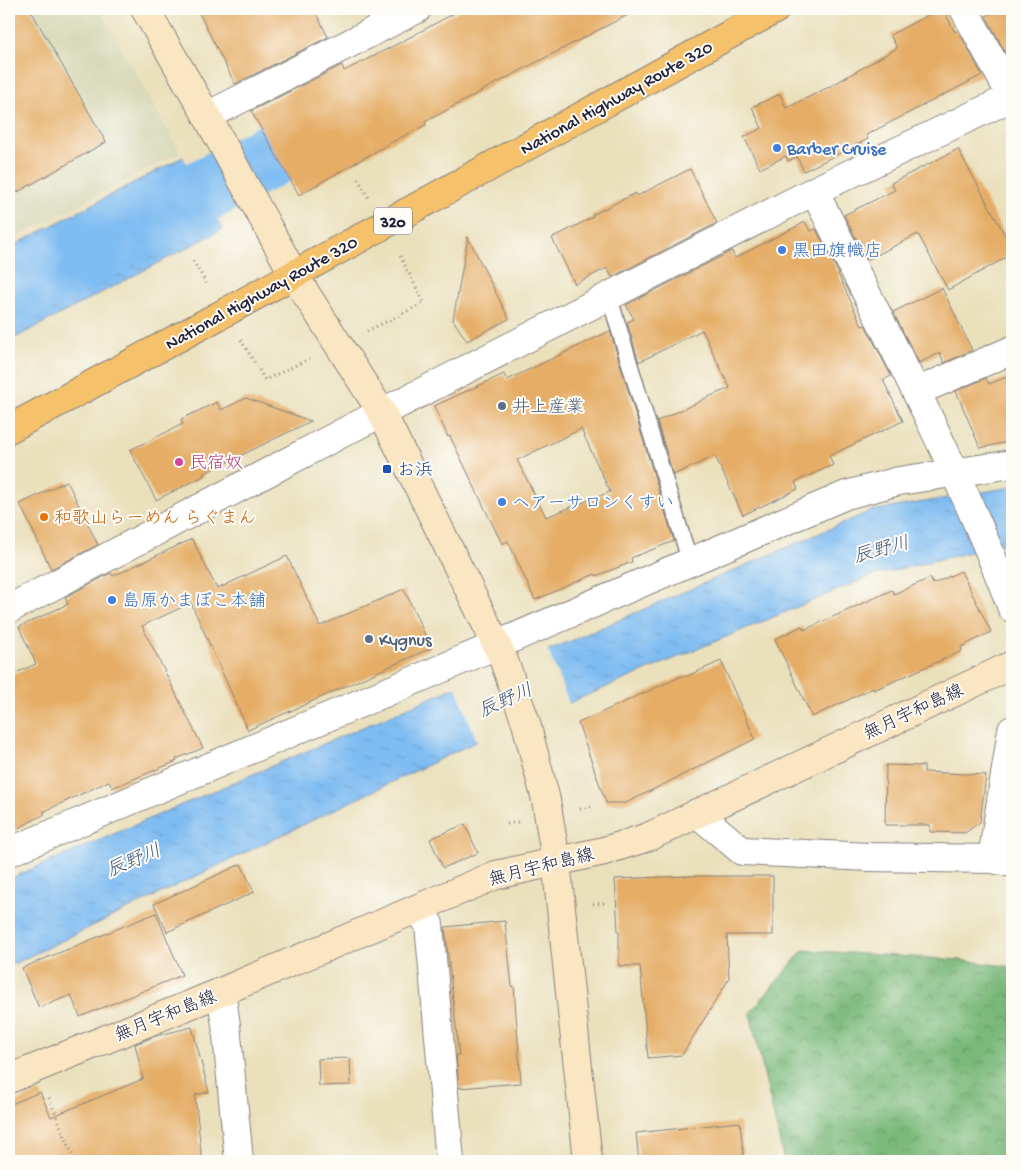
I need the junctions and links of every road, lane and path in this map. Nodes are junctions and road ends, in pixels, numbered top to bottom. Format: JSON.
{"nodes":[{"id":1,"x":144,"y":9,"type":"edge"},
{"id":2,"x":417,"y":9,"type":"edge"},
{"id":3,"x":776,"y":9,"type":"edge"},
{"id":4,"x":964,"y":9,"type":"edge"},
{"id":5,"x":1012,"y":97,"type":"edge"},
{"id":6,"x":213,"y":127,"type":"junction"},
{"id":7,"x":814,"y":190,"type":"junction"},
{"id":8,"x":294,"y":275,"type":"junction"},
{"id":9,"x":609,"y":296,"type":"junction"},
{"id":10,"x":1012,"y":350,"type":"edge"},
{"id":11,"x":916,"y":392,"type":"junction"},
{"id":12,"x":382,"y":413,"type":"junction"},
{"id":13,"x":9,"y":429,"type":"edge"},
{"id":14,"x":1012,"y":464,"type":"edge"},
{"id":15,"x":959,"y":481,"type":"junction"},
{"id":16,"x":690,"y":562,"type":"junction"},
{"id":17,"x":1012,"y":608,"type":"edge"},
{"id":18,"x":9,"y":609,"type":"edge"},
{"id":19,"x":500,"y":652,"type":"junction"},
{"id":20,"x":1012,"y":665,"type":"edge"},
{"id":21,"x":1012,"y":730,"type":"edge"},
{"id":22,"x":697,"y":813,"type":"junction"},
{"id":23,"x":9,"y":852,"type":"edge"},
{"id":24,"x":556,"y":861,"type":"junction"},
{"id":25,"x":1002,"y":861,"type":"edge"},
{"id":26,"x":417,"y":909,"type":"junction"},
{"id":27,"x":221,"y":992,"type":"junction"},
{"id":28,"x":36,"y":1068,"type":"junction"},
{"id":29,"x":9,"y":1079,"type":"edge"},
{"id":30,"x":75,"y":1161,"type":"edge"},
{"id":31,"x":238,"y":1161,"type":"edge"},
{"id":32,"x":450,"y":1161,"type":"edge"},
{"id":33,"x":588,"y":1161,"type":"edge"}],
"edges":[{"from":1,"to":6,"type":"street"},
{"from":2,"to":6,"type":"street"},
{"from":3,"to":8,"type":"highway","name":"National Highway Route 320","number":"320"},
{"from":4,"to":5,"type":"street"},
{"from":5,"to":7,"type":"street"},
{"from":6,"to":8,"type":"street"},
{"from":7,"to":9,"type":"street"},
{"from":7,"to":11,"type":"street"},
{"from":8,"to":12,"type":"street"},
{"from":8,"to":13,"type":"highway","name":"National Highway Route 320","number":"320"},
{"from":9,"to":12,"type":"street"},
{"from":9,"to":16,"type":"lane"},
{"from":10,"to":11,"type":"street"},
{"from":11,"to":15,"type":"street"},
{"from":12,"to":18,"type":"street"},
{"from":12,"to":19,"type":"street"},
{"from":14,"to":15,"type":"street"},
{"from":15,"to":16,"type":"street"},
{"from":15,"to":17,"type":"street"},
{"from":16,"to":19,"type":"street"},
{"from":19,"to":23,"type":"street"},
{"from":19,"to":24,"type":"street"},
{"from":20,"to":22,"type":"street","name":"無月宇和島線"},
{"from":21,"to":25,"type":"street"},
{"from":22,"to":24,"type":"street","name":"無月宇和島線"},
{"from":22,"to":25,"type":"street"},
{"from":24,"to":26,"type":"street","name":"無月宇和島線"},
{"from":24,"to":33,"type":"street"},
{"from":26,"to":27,"type":"street","name":"無月宇和島線"},
{"from":26,"to":32,"type":"street"},
{"from":27,"to":28,"type":"street","name":"無月宇和島線"},
{"from":27,"to":31,"type":"street"},
{"from":28,"to":29,"type":"street","name":"無月宇和島線"},
{"from":28,"to":30,"type":"path"}]}
